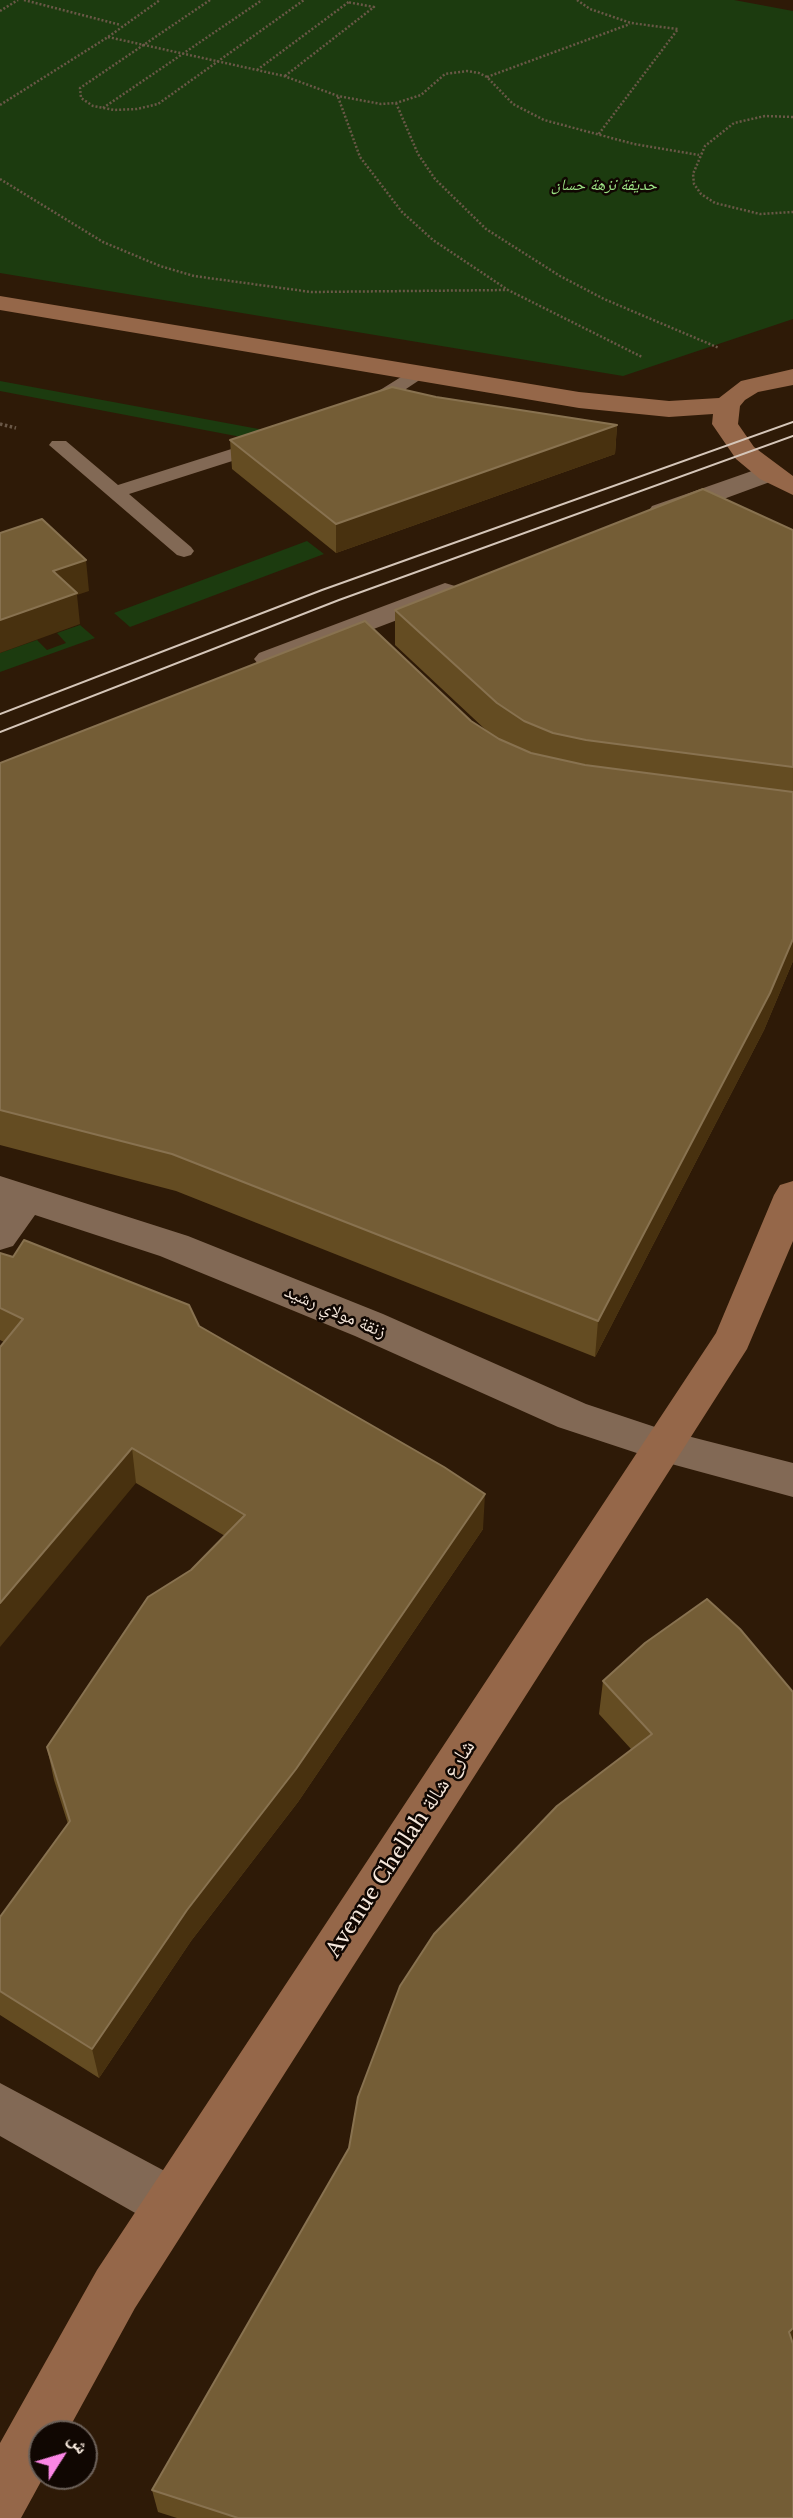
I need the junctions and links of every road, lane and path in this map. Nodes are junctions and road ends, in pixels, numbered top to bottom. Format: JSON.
{"nodes":[{"id":1,"x":18,"y":0,"type":"edge"},
{"id":2,"x":24,"y":0,"type":"edge"},
{"id":3,"x":160,"y":0,"type":"edge"},
{"id":4,"x":210,"y":0,"type":"edge"},
{"id":5,"x":262,"y":0,"type":"edge"},
{"id":6,"x":304,"y":0,"type":"edge"},
{"id":7,"x":577,"y":0,"type":"edge"},
{"id":8,"x":349,"y":1,"type":"edge"},
{"id":9,"x":0,"y":11,"type":"edge"},
{"id":10,"x":631,"y":23,"type":"junction"},
{"id":11,"x":121,"y":26,"type":"junction"},
{"id":12,"x":107,"y":37,"type":"junction"},
{"id":13,"x":144,"y":45,"type":"junction"},
{"id":14,"x":183,"y":54,"type":"junction"},
{"id":15,"x":217,"y":61,"type":"junction"},
{"id":16,"x":257,"y":70,"type":"junction"},
{"id":17,"x":284,"y":76,"type":"junction"},
{"id":18,"x":487,"y":77,"type":"junction"},
{"id":19,"x":338,"y":96,"type":"junction"},
{"id":20,"x":396,"y":103,"type":"junction"},
{"id":21,"x":0,"y":106,"type":"edge"},
{"id":22,"x":103,"y":109,"type":"junction"},
{"id":23,"x":793,"y":117,"type":"edge"},
{"id":24,"x":598,"y":135,"type":"junction"},
{"id":25,"x":699,"y":155,"type":"junction"},
{"id":26,"x":0,"y":179,"type":"edge"},
{"id":27,"x":793,"y":212,"type":"edge"},
{"id":28,"x":508,"y":290,"type":"junction"},
{"id":29,"x":0,"y":303,"type":"edge"},
{"id":30,"x":646,"y":359,"type":"dead end"},
{"id":31,"x":416,"y":373,"type":"junction"},
{"id":32,"x":792,"y":377,"type":"edge"},
{"id":33,"x":727,"y":405,"type":"junction"},
{"id":34,"x":344,"y":418,"type":"edge"},
{"id":35,"x":289,"y":436,"type":"edge"},
{"id":36,"x":59,"y":446,"type":"dead end"},
{"id":37,"x":781,"y":480,"type":"edge"},
{"id":38,"x":117,"y":492,"type":"junction"},
{"id":39,"x":639,"y":520,"type":"edge"},
{"id":40,"x":184,"y":551,"type":"dead end"},
{"id":41,"x":470,"y":583,"type":"edge"},
{"id":42,"x":353,"y":626,"type":"junction"},
{"id":43,"x":377,"y":649,"type":"edge"},
{"id":44,"x":240,"y":670,"type":"edge"},
{"id":45,"x":12,"y":1195,"type":"edge"},
{"id":46,"x":793,"y":1195,"type":"edge"},
{"id":47,"x":0,"y":1236,"type":"edge"},
{"id":48,"x":664,"y":1446,"type":"junction"},
{"id":49,"x":793,"y":1480,"type":"edge"},
{"id":50,"x":0,"y":2108,"type":"edge"},
{"id":51,"x":170,"y":2203,"type":"junction"},
{"id":52,"x":0,"y":2499,"type":"edge"}],
"edges":[{"from":1,"to":9,"type":"path"},
{"from":2,"to":11,"type":"path"},
{"from":3,"to":11,"type":"path"},
{"from":4,"to":13,"type":"path"},
{"from":5,"to":14,"type":"path"},
{"from":6,"to":15,"type":"path"},
{"from":7,"to":10,"type":"path"},
{"from":8,"to":16,"type":"path"},
{"from":8,"to":17,"type":"path"},
{"from":10,"to":18,"type":"path"},
{"from":10,"to":24,"type":"path"},
{"from":11,"to":12,"type":"path"},
{"from":12,"to":13,"type":"path"},
{"from":12,"to":21,"type":"path"},
{"from":13,"to":14,"type":"path"},
{"from":13,"to":22,"type":"path"},
{"from":14,"to":15,"type":"path"},
{"from":14,"to":22,"type":"path"},
{"from":15,"to":16,"type":"path"},
{"from":15,"to":22,"type":"path"},
{"from":16,"to":17,"type":"path"},
{"from":17,"to":19,"type":"path"},
{"from":18,"to":20,"type":"path"},
{"from":18,"to":24,"type":"path"},
{"from":19,"to":20,"type":"path"},
{"from":19,"to":28,"type":"path"},
{"from":20,"to":32,"type":"path"},
{"from":23,"to":25,"type":"path"},
{"from":24,"to":25,"type":"path"},
{"from":25,"to":27,"type":"path"},
{"from":26,"to":28,"type":"path"},
{"from":28,"to":30,"type":"path"},
{"from":29,"to":31,"type":"street"},
{"from":31,"to":33,"type":"street"},
{"from":31,"to":34,"type":"lane"},
{"from":32,"to":33,"type":"street"},
{"from":33,"to":37,"type":"street"},
{"from":35,"to":38,"type":"lane"},
{"from":36,"to":38,"type":"lane"},
{"from":37,"to":39,"type":"street"},
{"from":38,"to":40,"type":"lane"},
{"from":41,"to":42,"type":"street"},
{"from":42,"to":43,"type":"street"},
{"from":42,"to":44,"type":"street"},
{"from":45,"to":47,"type":"street"},
{"from":45,"to":48,"type":"street","name":"زنقة مولاي رشيد"},
{"from":46,"to":48,"type":"street","name":"Avenue Chellah شارع شالة"},
{"from":48,"to":49,"type":"street","name":"زنقة مولاي رشيد"},
{"from":48,"to":51,"type":"street","name":"Avenue Chellah شارع شالة"},
{"from":50,"to":51,"type":"street"},
{"from":51,"to":52,"type":"street","name":"Avenue Chellah شارع شالة"}]}
